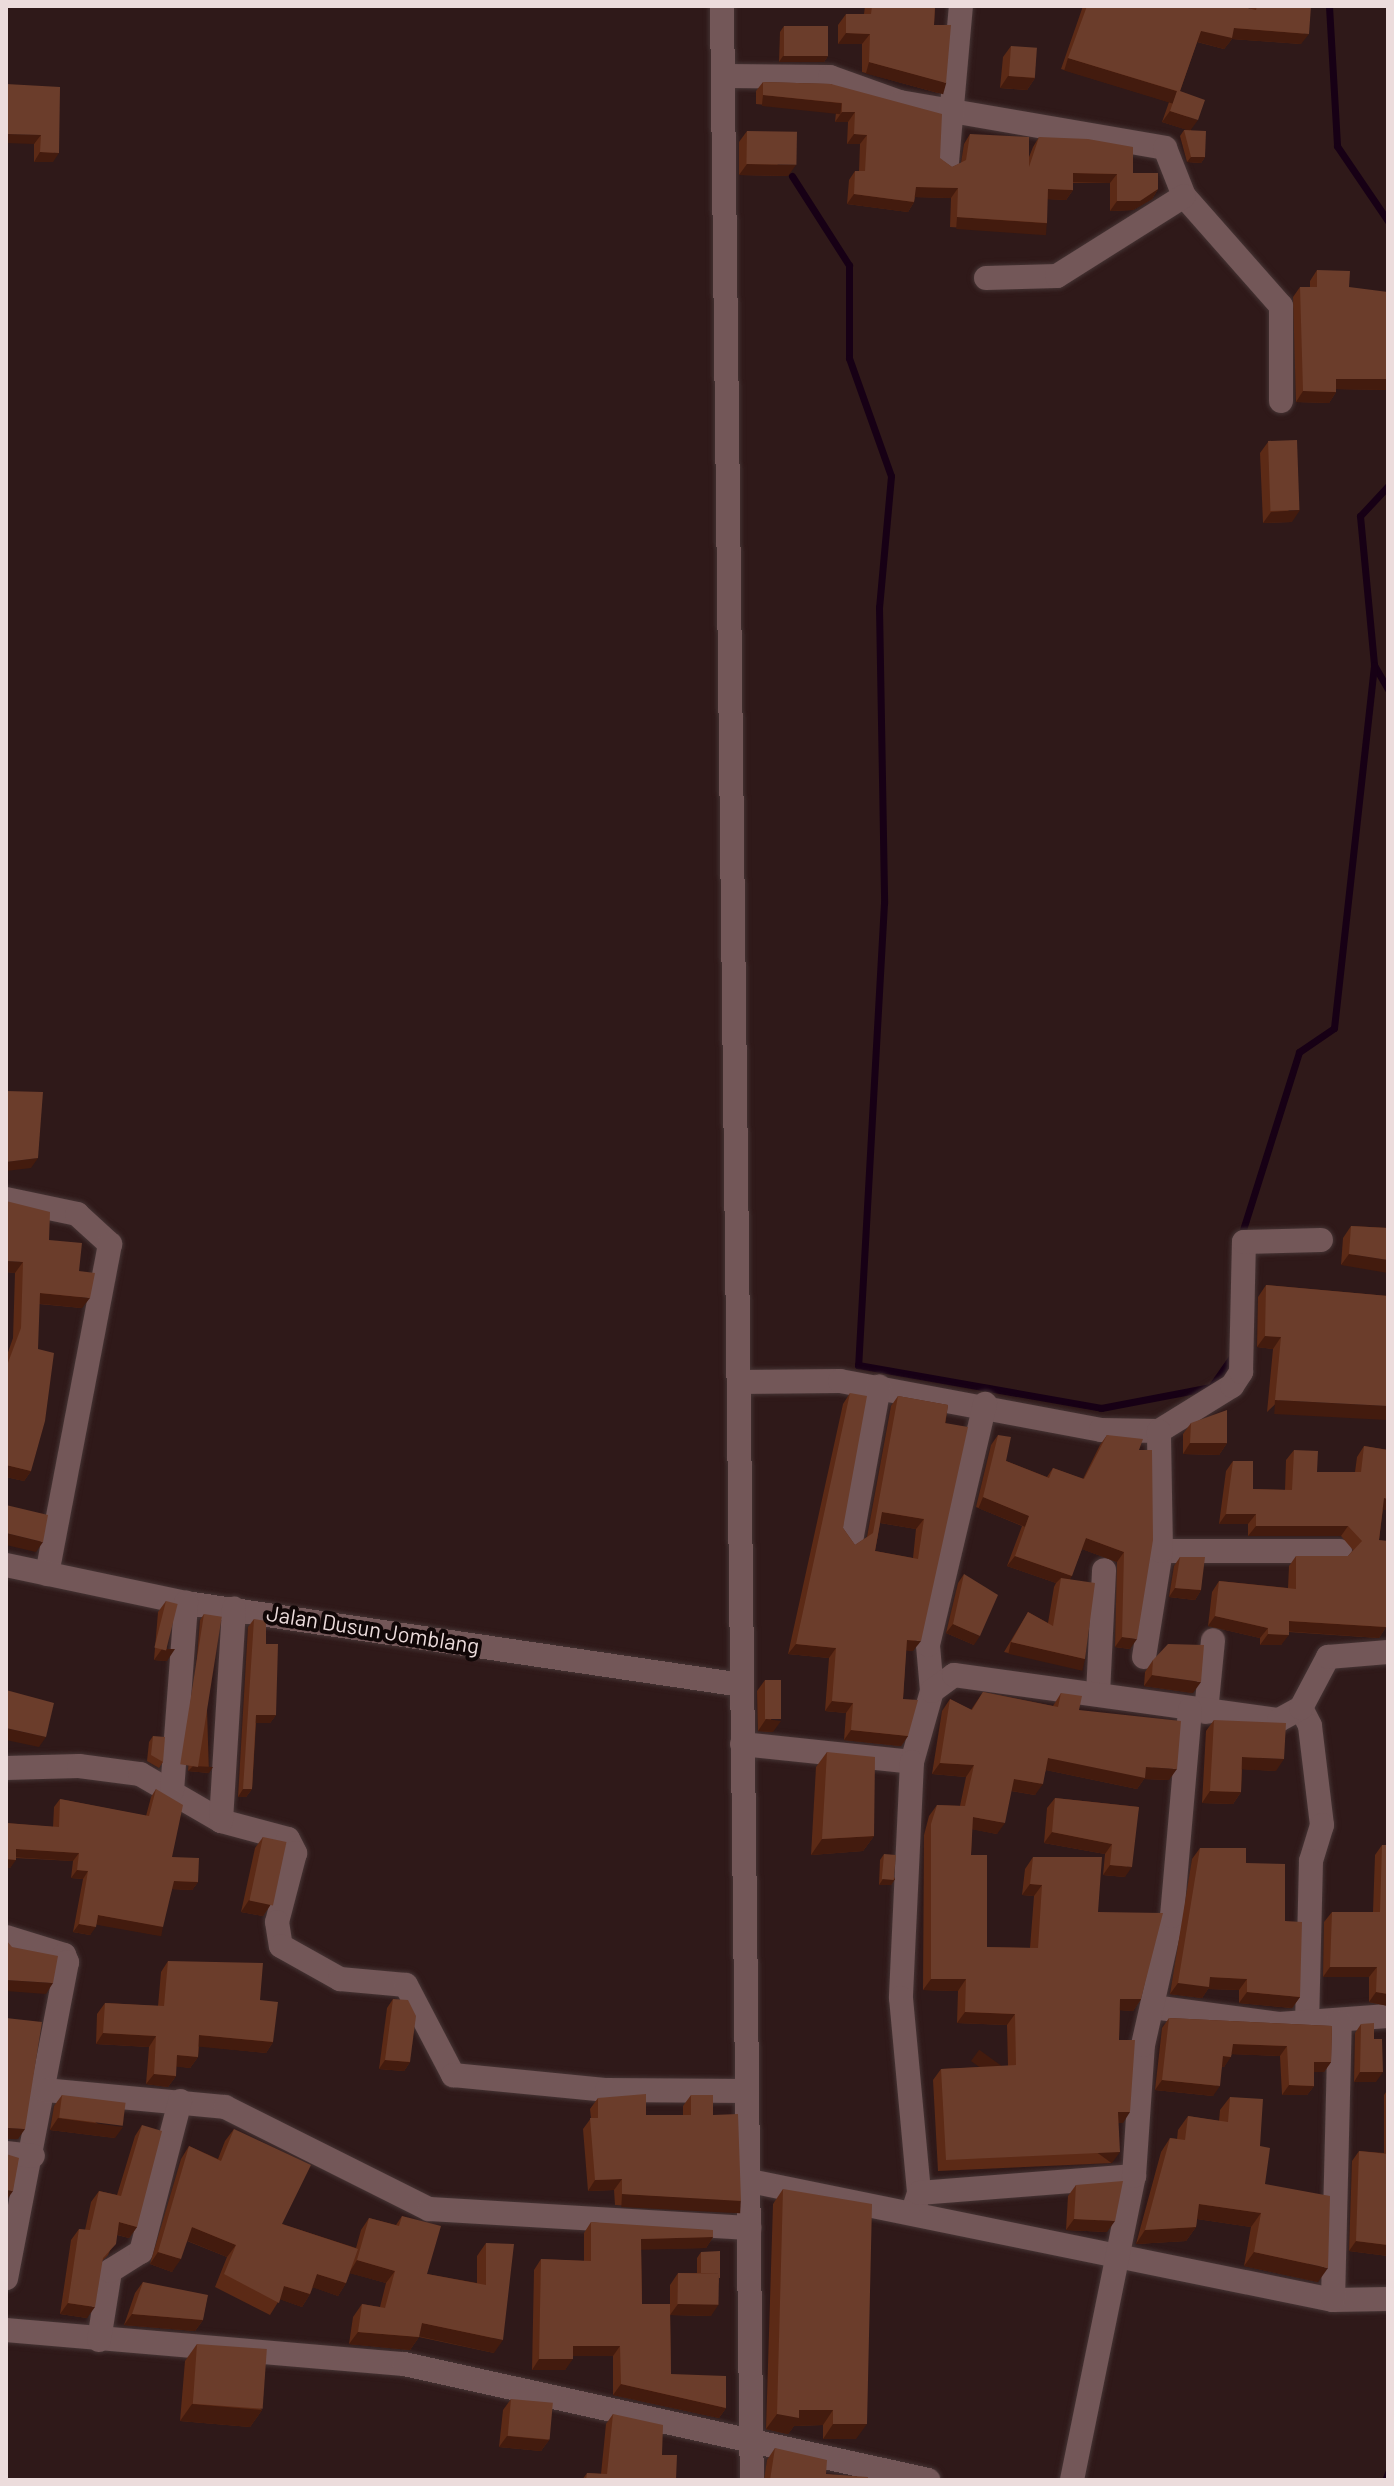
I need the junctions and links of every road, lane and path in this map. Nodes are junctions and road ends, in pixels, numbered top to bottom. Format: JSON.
{"nodes":[{"id":1,"x":722,"y":6,"type":"edge"},
{"id":2,"x":961,"y":6,"type":"edge"},
{"id":3,"x":727,"y":76,"type":"junction"},
{"id":4,"x":949,"y":109,"type":"junction"},
{"id":5,"x":947,"y":162,"type":"edge"},
{"id":6,"x":1184,"y":196,"type":"junction"},
{"id":7,"x":986,"y":278,"type":"dead end"},
{"id":8,"x":1281,"y":401,"type":"dead end"},
{"id":9,"x":6,"y":1199,"type":"edge"},
{"id":10,"x":1321,"y":1240,"type":"dead end"},
{"id":11,"x":739,"y":1382,"type":"junction"},
{"id":12,"x":879,"y":1387,"type":"junction"},
{"id":13,"x":985,"y":1404,"type":"junction"},
{"id":14,"x":1159,"y":1431,"type":"junction"},
{"id":15,"x":851,"y":1541,"type":"edge"},
{"id":16,"x":1161,"y":1551,"type":"junction"},
{"id":17,"x":1340,"y":1551,"type":"dead end"},
{"id":18,"x":6,"y":1565,"type":"edge"},
{"id":19,"x":1104,"y":1570,"type":"dead end"},
{"id":20,"x":47,"y":1574,"type":"junction"},
{"id":21,"x":186,"y":1603,"type":"junction"},
{"id":22,"x":234,"y":1608,"type":"junction"},
{"id":23,"x":1213,"y":1640,"type":"dead end"},
{"id":24,"x":1388,"y":1652,"type":"edge"},
{"id":25,"x":1144,"y":1657,"type":"dead end"},
{"id":26,"x":742,"y":1685,"type":"junction"},
{"id":27,"x":932,"y":1691,"type":"junction"},
{"id":28,"x":1098,"y":1694,"type":"junction"},
{"id":29,"x":1301,"y":1708,"type":"junction"},
{"id":30,"x":1198,"y":1711,"type":"junction"},
{"id":31,"x":742,"y":1744,"type":"junction"},
{"id":32,"x":912,"y":1762,"type":"junction"},
{"id":33,"x":6,"y":1768,"type":"edge"},
{"id":34,"x":172,"y":1791,"type":"junction"},
{"id":35,"x":221,"y":1821,"type":"junction"},
{"id":36,"x":6,"y":1937,"type":"edge"},
{"id":37,"x":1153,"y":2007,"type":"junction"},
{"id":38,"x":1388,"y":2016,"type":"edge"},
{"id":39,"x":1340,"y":2022,"type":"junction"},
{"id":40,"x":1307,"y":2023,"type":"junction"},
{"id":41,"x":45,"y":2090,"type":"junction"},
{"id":42,"x":747,"y":2091,"type":"junction"},
{"id":43,"x":180,"y":2101,"type":"junction"},
{"id":44,"x":6,"y":2153,"type":"edge"},
{"id":45,"x":33,"y":2156,"type":"junction"},
{"id":46,"x":1134,"y":2176,"type":"junction"},
{"id":47,"x":750,"y":2181,"type":"junction"},
{"id":48,"x":916,"y":2202,"type":"junction"},
{"id":49,"x":749,"y":2228,"type":"junction"},
{"id":50,"x":1117,"y":2255,"type":"junction"},
{"id":51,"x":6,"y":2278,"type":"edge"},
{"id":52,"x":1388,"y":2299,"type":"edge"},
{"id":53,"x":1333,"y":2300,"type":"junction"},
{"id":54,"x":6,"y":2330,"type":"edge"},
{"id":55,"x":99,"y":2340,"type":"junction"},
{"id":56,"x":752,"y":2444,"type":"junction"},
{"id":57,"x":752,"y":2480,"type":"edge"},
{"id":58,"x":928,"y":2480,"type":"edge"},
{"id":59,"x":1072,"y":2480,"type":"edge"}],
"edges":[{"from":1,"to":3,"type":"street"},
{"from":2,"to":4,"type":"street"},
{"from":3,"to":4,"type":"street"},
{"from":3,"to":11,"type":"street"},
{"from":4,"to":5,"type":"street"},
{"from":4,"to":6,"type":"street"},
{"from":6,"to":7,"type":"street"},
{"from":6,"to":8,"type":"street"},
{"from":9,"to":20,"type":"street"},
{"from":10,"to":14,"type":"street"},
{"from":11,"to":12,"type":"street"},
{"from":11,"to":26,"type":"street"},
{"from":12,"to":13,"type":"street"},
{"from":12,"to":15,"type":"street"},
{"from":13,"to":14,"type":"street"},
{"from":13,"to":27,"type":"street"},
{"from":14,"to":16,"type":"street"},
{"from":16,"to":17,"type":"street"},
{"from":16,"to":25,"type":"street"},
{"from":18,"to":20,"type":"street","name":"Jalan Dusun Jomblang"},
{"from":19,"to":28,"type":"street"},
{"from":20,"to":21,"type":"street","name":"Jalan Dusun Jomblang"},
{"from":21,"to":22,"type":"street","name":"Jalan Dusun Jomblang"},
{"from":21,"to":34,"type":"street"},
{"from":22,"to":26,"type":"street","name":"Jalan Dusun Jomblang"},
{"from":22,"to":35,"type":"street"},
{"from":23,"to":30,"type":"street"},
{"from":24,"to":29,"type":"street"},
{"from":26,"to":31,"type":"street"},
{"from":27,"to":28,"type":"street"},
{"from":27,"to":32,"type":"street"},
{"from":28,"to":30,"type":"street"},
{"from":29,"to":30,"type":"street"},
{"from":29,"to":40,"type":"street"},
{"from":30,"to":37,"type":"street"},
{"from":31,"to":32,"type":"street"},
{"from":31,"to":42,"type":"street"},
{"from":32,"to":48,"type":"street"},
{"from":33,"to":34,"type":"street"},
{"from":34,"to":35,"type":"street"},
{"from":35,"to":42,"type":"street"},
{"from":36,"to":41,"type":"street"},
{"from":37,"to":40,"type":"street"},
{"from":37,"to":46,"type":"street"},
{"from":38,"to":39,"type":"street"},
{"from":39,"to":40,"type":"street"},
{"from":39,"to":53,"type":"street"},
{"from":41,"to":43,"type":"street"},
{"from":41,"to":45,"type":"street"},
{"from":42,"to":47,"type":"street"},
{"from":43,"to":49,"type":"street"},
{"from":43,"to":55,"type":"street"},
{"from":44,"to":45,"type":"street"},
{"from":45,"to":51,"type":"street"},
{"from":46,"to":48,"type":"street"},
{"from":46,"to":50,"type":"street"},
{"from":47,"to":48,"type":"street"},
{"from":47,"to":49,"type":"street"},
{"from":48,"to":50,"type":"street"},
{"from":49,"to":56,"type":"street"},
{"from":50,"to":53,"type":"street"},
{"from":50,"to":59,"type":"street"},
{"from":52,"to":53,"type":"street"},
{"from":54,"to":55,"type":"street"},
{"from":55,"to":56,"type":"street"},
{"from":56,"to":57,"type":"street"},
{"from":56,"to":58,"type":"street"}]}
